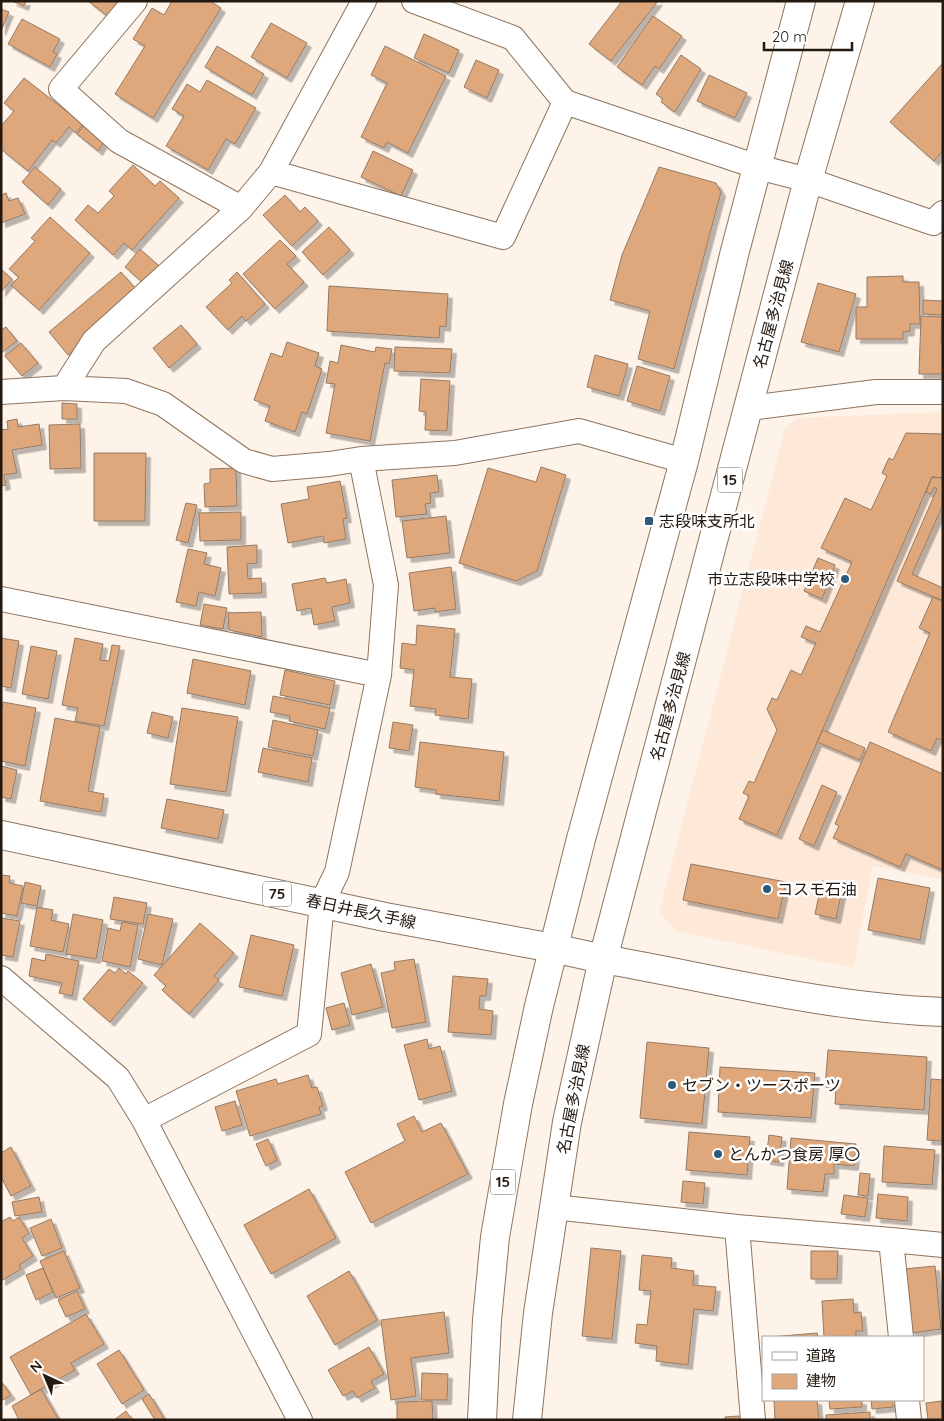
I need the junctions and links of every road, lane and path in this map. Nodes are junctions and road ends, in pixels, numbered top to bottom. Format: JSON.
{"nodes":[{"id":1,"x":135,"y":1,"type":"edge"},
{"id":2,"x":364,"y":1,"type":"edge"},
{"id":3,"x":414,"y":1,"type":"edge"},
{"id":4,"x":801,"y":1,"type":"edge"},
{"id":5,"x":860,"y":1,"type":"edge"},
{"id":6,"x":565,"y":102,"type":"junction"},
{"id":7,"x":758,"y":166,"type":"junction"},
{"id":8,"x":271,"y":172,"type":"junction"},
{"id":9,"x":808,"y":180,"type":"junction"},
{"id":10,"x":241,"y":208,"type":"junction"},
{"id":11,"x":943,"y":213,"type":"edge"},
{"id":12,"x":64,"y":388,"type":"junction"},
{"id":13,"x":1,"y":392,"type":"edge"},
{"id":14,"x":943,"y":392,"type":"edge"},
{"id":15,"x":749,"y":408,"type":"junction"},
{"id":16,"x":361,"y":459,"type":"junction"},
{"id":17,"x":684,"y":461,"type":"junction"},
{"id":18,"x":1,"y":599,"type":"edge"},
{"id":19,"x":379,"y":675,"type":"junction"},
{"id":20,"x":1,"y":835,"type":"edge"},
{"id":21,"x":322,"y":903,"type":"junction"},
{"id":22,"x":553,"y":948,"type":"junction"},
{"id":23,"x":603,"y":959,"type":"junction"},
{"id":24,"x":1,"y":978,"type":"edge"},
{"id":25,"x":943,"y":1012,"type":"edge"},
{"id":26,"x":144,"y":1120,"type":"junction"},
{"id":27,"x":554,"y":1207,"type":"junction"},
{"id":28,"x":736,"y":1228,"type":"junction"},
{"id":29,"x":891,"y":1240,"type":"junction"},
{"id":30,"x":943,"y":1246,"type":"edge"},
{"id":31,"x":901,"y":1336,"type":"edge"},
{"id":32,"x":907,"y":1401,"type":"edge"},
{"id":33,"x":292,"y":1417,"type":"edge"},
{"id":34,"x":482,"y":1420,"type":"edge"},
{"id":35,"x":527,"y":1420,"type":"edge"},
{"id":36,"x":753,"y":1420,"type":"edge"},
{"id":37,"x":909,"y":1420,"type":"edge"}],
"edges":[{"from":1,"to":10,"type":"street"},
{"from":2,"to":8,"type":"street"},
{"from":3,"to":6,"type":"street"},
{"from":4,"to":7,"type":"main road","number":"15"},
{"from":5,"to":9,"type":"main road","name":"名古屋多治見線","number":"15"},
{"from":6,"to":7,"type":"street"},
{"from":6,"to":8,"type":"street"},
{"from":7,"to":9,"type":"street"},
{"from":7,"to":17,"type":"main road","number":"15"},
{"from":8,"to":10,"type":"street"},
{"from":9,"to":11,"type":"street"},
{"from":9,"to":15,"type":"main road","name":"名古屋多治見線","number":"15"},
{"from":10,"to":12,"type":"street"},
{"from":12,"to":13,"type":"street"},
{"from":12,"to":16,"type":"street"},
{"from":14,"to":15,"type":"street"},
{"from":15,"to":23,"type":"main road","name":"名古屋多治見線","number":"15"},
{"from":16,"to":17,"type":"street"},
{"from":16,"to":19,"type":"street"},
{"from":17,"to":22,"type":"main road","number":"15"},
{"from":18,"to":19,"type":"street"},
{"from":19,"to":21,"type":"street"},
{"from":20,"to":21,"type":"main road","name":"春日井長久手線","number":"75"},
{"from":21,"to":22,"type":"main road","name":"春日井長久手線","number":"75"},
{"from":21,"to":26,"type":"street"},
{"from":22,"to":23,"type":"main road","name":"春日井長久手線","number":"75"},
{"from":22,"to":34,"type":"main road","number":"15"},
{"from":23,"to":25,"type":"main road","name":"春日井長久手線"},
{"from":23,"to":27,"type":"main road","name":"名古屋多治見線","number":"15"},
{"from":24,"to":26,"type":"street"},
{"from":26,"to":33,"type":"street"},
{"from":27,"to":28,"type":"street"},
{"from":27,"to":35,"type":"main road","name":"名古屋多治見線","number":"15"},
{"from":28,"to":29,"type":"street"},
{"from":28,"to":36,"type":"street"},
{"from":29,"to":30,"type":"street"},
{"from":29,"to":31,"type":"street"},
{"from":32,"to":37,"type":"street"}]}
